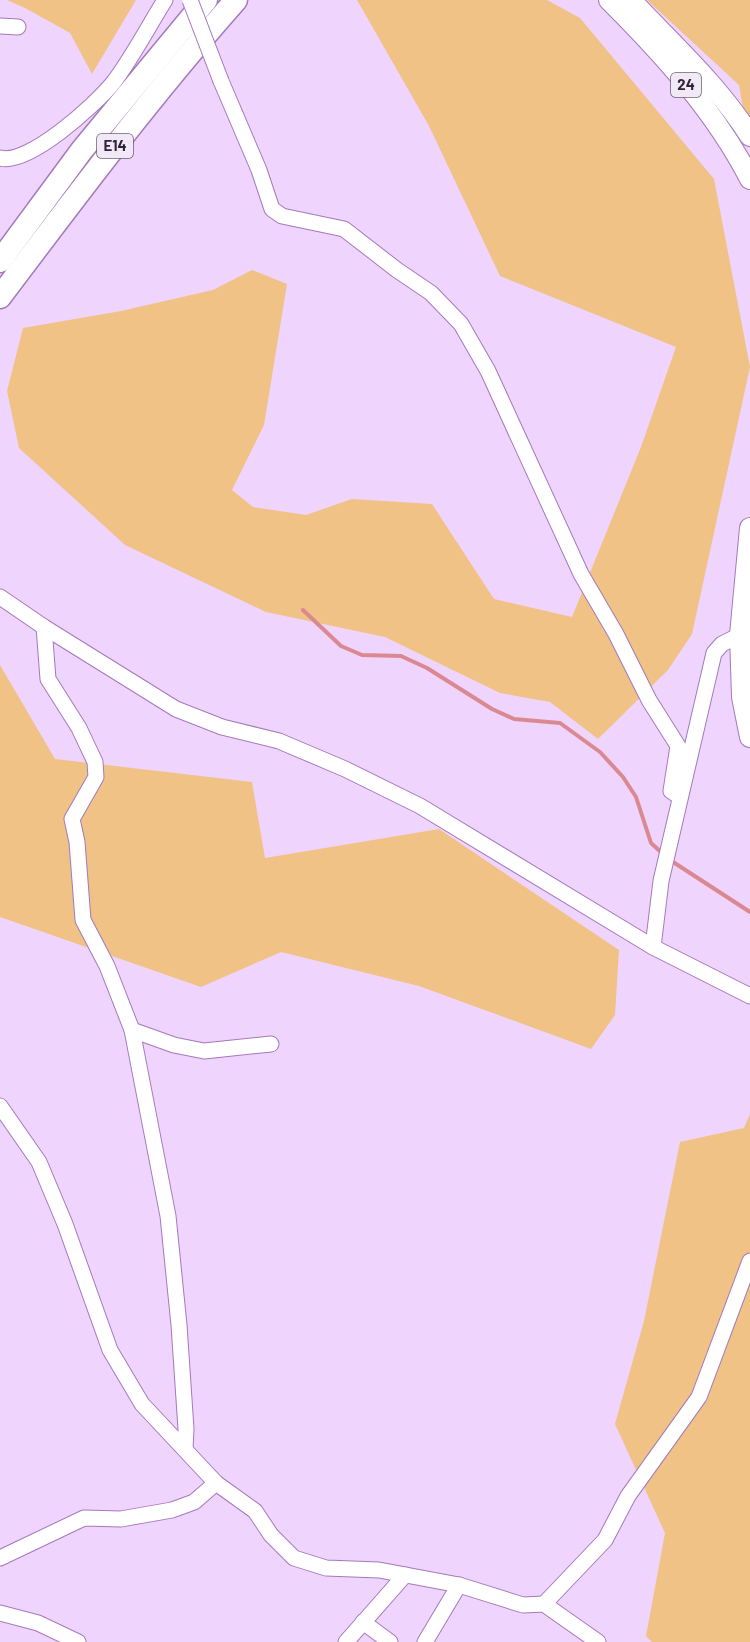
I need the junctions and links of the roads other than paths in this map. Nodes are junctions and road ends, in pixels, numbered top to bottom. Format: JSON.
{"nodes":[{"id":1,"x":165,"y":0,"type":"edge"},
{"id":2,"x":190,"y":0,"type":"edge"},
{"id":3,"x":205,"y":0,"type":"edge"},
{"id":4,"x":236,"y":0,"type":"edge"},
{"id":5,"x":609,"y":0,"type":"edge"},
{"id":6,"x":631,"y":0,"type":"edge"},
{"id":7,"x":0,"y":26,"type":"edge"},
{"id":8,"x":18,"y":27,"type":"dead end"},
{"id":9,"x":750,"y":136,"type":"edge"},
{"id":10,"x":0,"y":158,"type":"edge"},
{"id":11,"x":750,"y":179,"type":"edge"},
{"id":12,"x":0,"y":261,"type":"edge"},
{"id":13,"x":0,"y":297,"type":"edge"},
{"id":14,"x":750,"y":528,"type":"edge"},
{"id":15,"x":0,"y":597,"type":"edge"},
{"id":16,"x":44,"y":627,"type":"junction"},
{"id":17,"x":740,"y":635,"type":"junction"},
{"id":18,"x":750,"y":737,"type":"edge"},
{"id":19,"x":680,"y":797,"type":"junction"},
{"id":20,"x":652,"y":947,"type":"junction"},
{"id":21,"x":750,"y":996,"type":"edge"},
{"id":22,"x":132,"y":1030,"type":"junction"},
{"id":23,"x":271,"y":1044,"type":"dead end"},
{"id":24,"x":0,"y":1106,"type":"edge"},
{"id":25,"x":750,"y":1261,"type":"edge"},
{"id":26,"x":185,"y":1449,"type":"junction"},
{"id":27,"x":216,"y":1483,"type":"junction"},
{"id":28,"x":0,"y":1558,"type":"edge"},
{"id":29,"x":405,"y":1575,"type":"junction"},
{"id":30,"x":459,"y":1585,"type":"junction"},
{"id":31,"x":544,"y":1604,"type":"junction"},
{"id":32,"x":0,"y":1613,"type":"edge"},
{"id":33,"x":363,"y":1622,"type":"junction"},
{"id":34,"x":78,"y":1642,"type":"edge"},
{"id":35,"x":346,"y":1642,"type":"edge"},
{"id":36,"x":390,"y":1642,"type":"edge"},
{"id":37,"x":425,"y":1642,"type":"edge"},
{"id":38,"x":598,"y":1642,"type":"edge"}],
"edges":[{"from":1,"to":10,"type":"street"},
{"from":2,"to":19,"type":"street","bridge":true},
{"from":3,"to":12,"type":"highway","number":"E14"},
{"from":4,"to":13,"type":"highway","number":"E14"},
{"from":5,"to":11,"type":"main road","number":"24"},
{"from":6,"to":9,"type":"main road","number":"24"},
{"from":7,"to":8,"type":"street"},
{"from":14,"to":17,"type":"main road"},
{"from":15,"to":16,"type":"street"},
{"from":16,"to":20,"type":"street"},
{"from":16,"to":22,"type":"street"},
{"from":17,"to":18,"type":"main road"},
{"from":17,"to":19,"type":"street"},
{"from":19,"to":20,"type":"street"},
{"from":20,"to":21,"type":"street"},
{"from":22,"to":23,"type":"street"},
{"from":22,"to":26,"type":"street"},
{"from":24,"to":26,"type":"street"},
{"from":25,"to":31,"type":"street"},
{"from":26,"to":27,"type":"street"},
{"from":27,"to":28,"type":"street"},
{"from":27,"to":29,"type":"street"},
{"from":29,"to":30,"type":"street"},
{"from":29,"to":33,"type":"street"},
{"from":30,"to":31,"type":"street"},
{"from":30,"to":37,"type":"street"},
{"from":31,"to":38,"type":"street"},
{"from":32,"to":34,"type":"street"},
{"from":33,"to":35,"type":"street"},
{"from":33,"to":36,"type":"street"}]}
